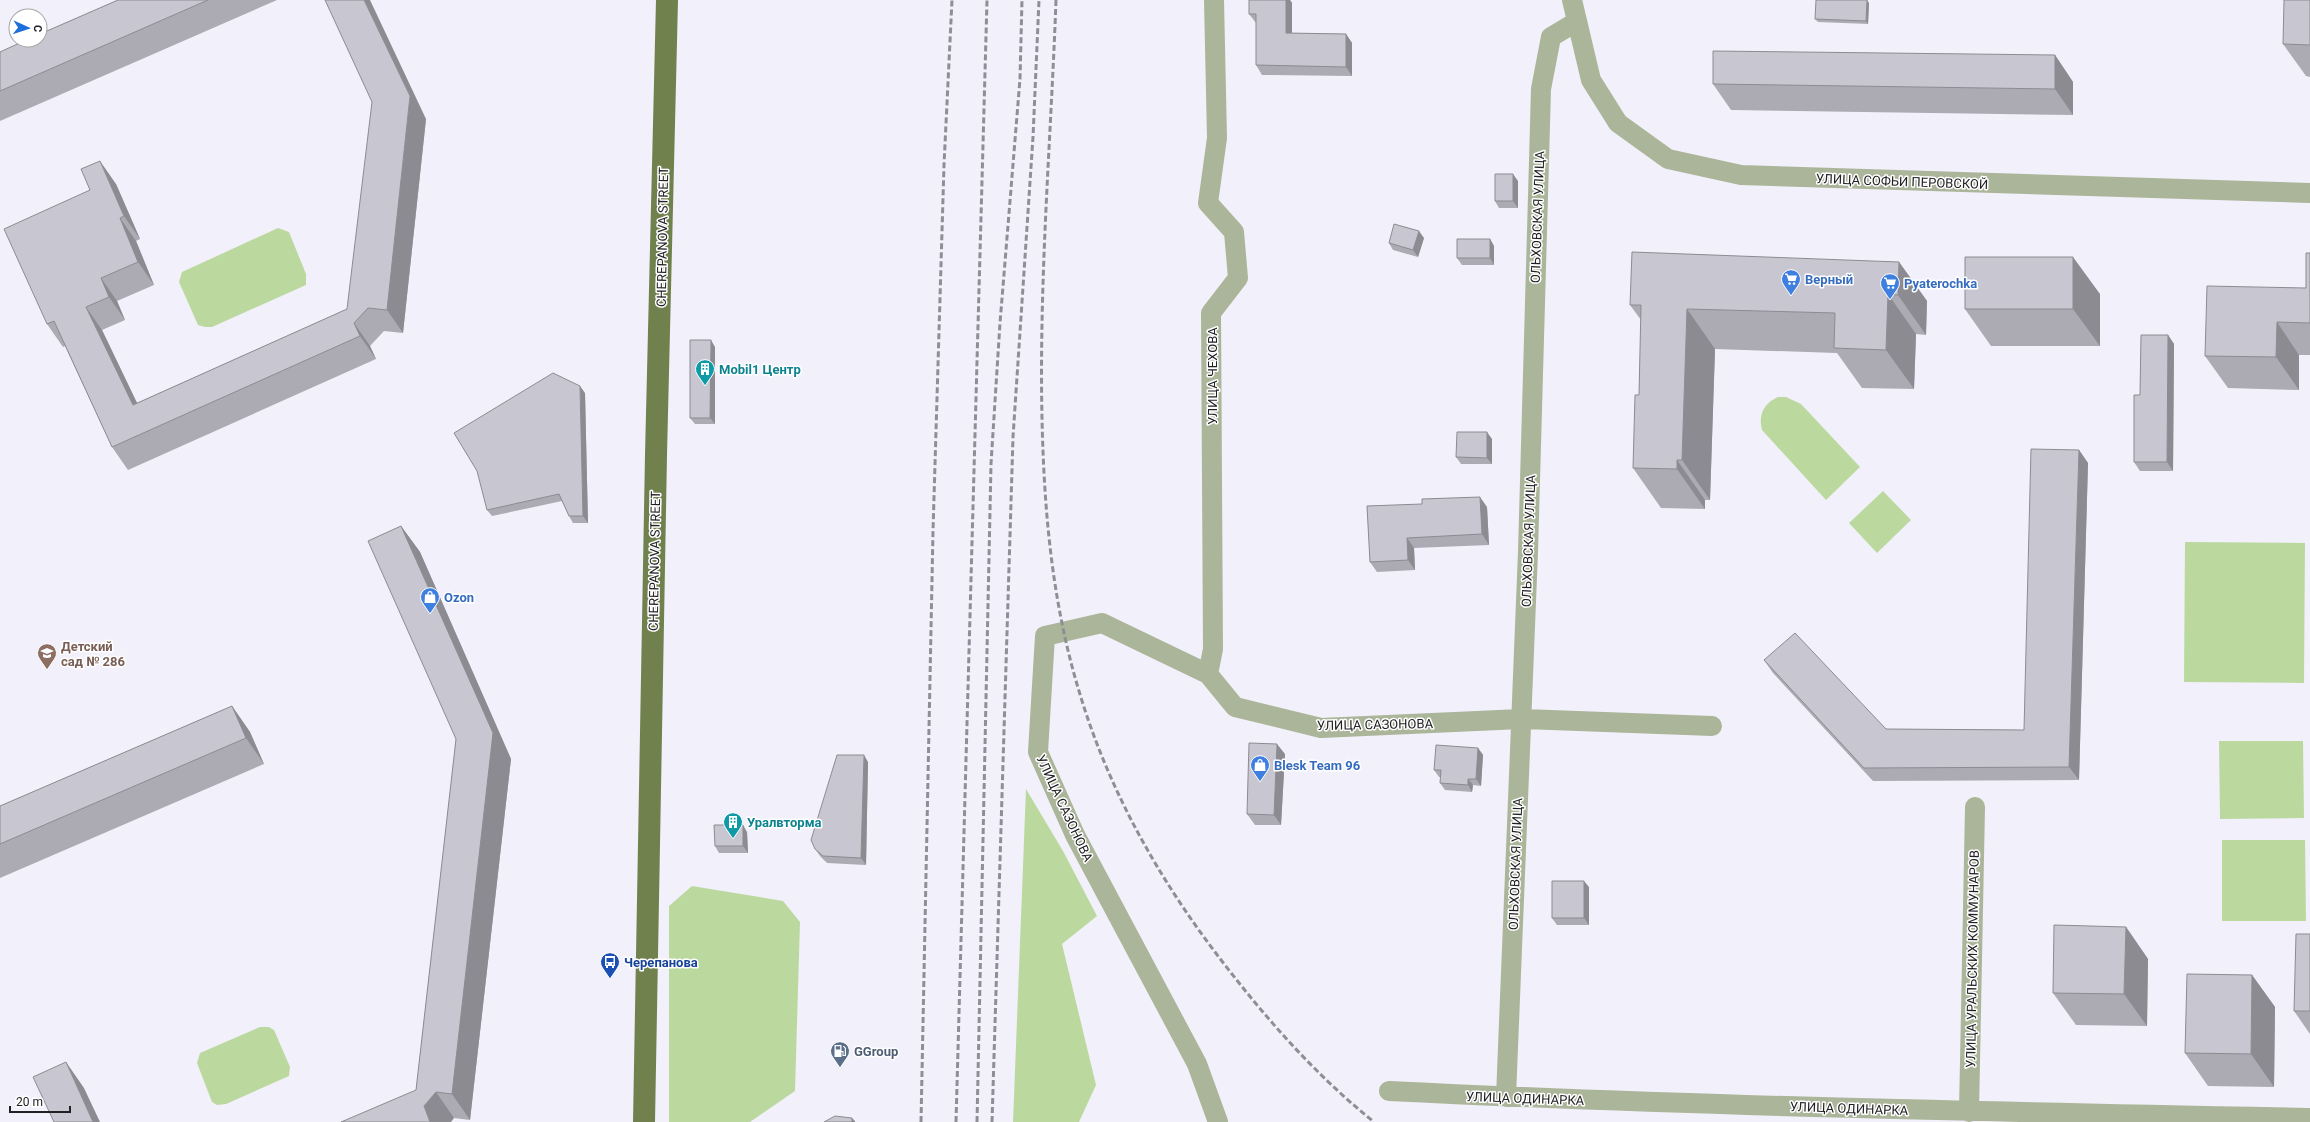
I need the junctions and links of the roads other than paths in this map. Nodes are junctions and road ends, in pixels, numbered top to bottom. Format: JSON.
{"nodes":[{"id":1,"x":667,"y":0,"type":"edge"},
{"id":2,"x":1214,"y":0,"type":"edge"},
{"id":3,"x":1572,"y":0,"type":"edge"},
{"id":4,"x":1576,"y":22,"type":"junction"},
{"id":5,"x":2310,"y":193,"type":"edge"},
{"id":6,"x":1208,"y":674,"type":"junction"},
{"id":7,"x":1521,"y":720,"type":"junction"},
{"id":8,"x":1712,"y":726,"type":"dead end"},
{"id":9,"x":1975,"y":807,"type":"dead end"},
{"id":10,"x":1388,"y":1091,"type":"dead end"},
{"id":11,"x":1506,"y":1097,"type":"junction"},
{"id":12,"x":1969,"y":1112,"type":"junction"},
{"id":13,"x":2310,"y":1118,"type":"edge"},
{"id":14,"x":644,"y":1122,"type":"edge"},
{"id":15,"x":1218,"y":1122,"type":"edge"}],
"edges":[{"from":1,"to":14,"type":"main road","name":"CHEREPANOVA STREET"},
{"from":2,"to":6,"type":"street","name":"УЛИЦА ЧЕХОВА"},
{"from":3,"to":4,"type":"street"},
{"from":4,"to":5,"type":"street","name":"УЛИЦА СОФЬИ ПЕРОВСКОЙ"},
{"from":4,"to":7,"type":"street","name":"ОЛЬХОВСКАЯ УЛИЦА"},
{"from":6,"to":7,"type":"street","name":"УЛИЦА САЗОНОВА"},
{"from":6,"to":15,"type":"street","name":"УЛИЦА САЗОНОВА"},
{"from":7,"to":8,"type":"street","name":"УЛИЦА САЗОНОВА"},
{"from":7,"to":11,"type":"street","name":"ОЛЬХОВСКАЯ УЛИЦА"},
{"from":9,"to":12,"type":"street","name":"УЛИЦА УРАЛЬСКИХ КОММУНАРОВ"},
{"from":10,"to":11,"type":"street","name":"УЛИЦА ОДИНАРКА"},
{"from":11,"to":12,"type":"street","name":"УЛИЦА ОДИНАРКА"},
{"from":12,"to":13,"type":"street","name":"УЛИЦА ОДИНАРКА"}]}
